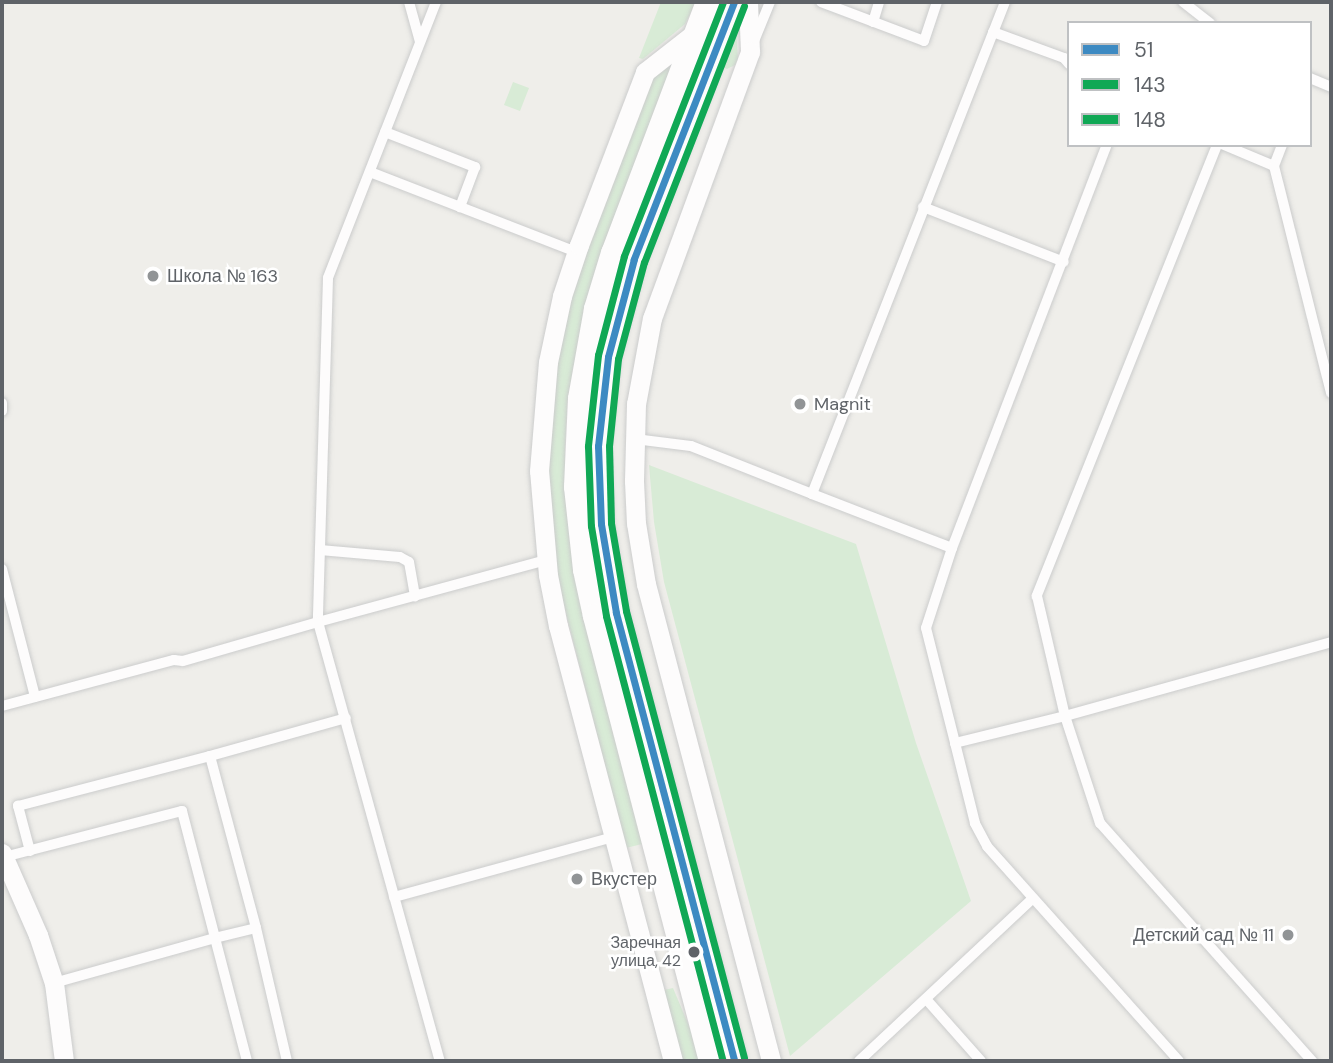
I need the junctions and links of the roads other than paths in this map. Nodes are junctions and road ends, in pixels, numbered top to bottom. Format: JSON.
{"nodes":[{"id":1,"x":409,"y":2,"type":"edge"},
{"id":2,"x":436,"y":2,"type":"edge"},
{"id":3,"x":708,"y":2,"type":"edge"},
{"id":4,"x":734,"y":2,"type":"edge"},
{"id":5,"x":748,"y":2,"type":"edge"},
{"id":6,"x":770,"y":2,"type":"edge"},
{"id":7,"x":821,"y":2,"type":"edge"},
{"id":8,"x":879,"y":2,"type":"edge"},
{"id":9,"x":937,"y":2,"type":"edge"},
{"id":10,"x":1004,"y":2,"type":"edge"},
{"id":11,"x":1186,"y":3,"type":"edge"},
{"id":12,"x":1208,"y":21,"type":"edge"},
{"id":13,"x":873,"y":22,"type":"junction"},
{"id":14,"x":696,"y":32,"type":"junction"},
{"id":15,"x":993,"y":32,"type":"junction"},
{"id":16,"x":421,"y":42,"type":"junction"},
{"id":17,"x":750,"y":51,"type":"junction"},
{"id":18,"x":1067,"y":62,"type":"edge"},
{"id":19,"x":1312,"y":79,"type":"edge"},
{"id":20,"x":1331,"y":87,"type":"edge"},
{"id":21,"x":385,"y":132,"type":"junction"},
{"id":22,"x":1106,"y":147,"type":"edge"},
{"id":23,"x":1216,"y":147,"type":"edge"},
{"id":24,"x":1229,"y":147,"type":"edge"},
{"id":25,"x":1281,"y":147,"type":"edge"},
{"id":26,"x":1274,"y":166,"type":"junction"},
{"id":27,"x":370,"y":172,"type":"junction"},
{"id":28,"x":460,"y":207,"type":"junction"},
{"id":29,"x":923,"y":207,"type":"junction"},
{"id":30,"x":576,"y":252,"type":"junction"},
{"id":31,"x":1064,"y":262,"type":"junction"},
{"id":32,"x":1331,"y":393,"type":"edge"},
{"id":33,"x":2,"y":403,"type":"edge"},
{"id":34,"x":2,"y":411,"type":"edge"},
{"id":35,"x":634,"y":439,"type":"junction"},
{"id":36,"x":812,"y":494,"type":"junction"},
{"id":37,"x":952,"y":548,"type":"junction"},
{"id":38,"x":320,"y":550,"type":"junction"},
{"id":39,"x":546,"y":559,"type":"junction"},
{"id":40,"x":2,"y":569,"type":"edge"},
{"id":41,"x":415,"y":596,"type":"junction"},
{"id":42,"x":318,"y":622,"type":"junction"},
{"id":43,"x":1331,"y":642,"type":"edge"},
{"id":44,"x":35,"y":697,"type":"junction"},
{"id":45,"x":2,"y":706,"type":"edge"},
{"id":46,"x":1065,"y":716,"type":"junction"},
{"id":47,"x":346,"y":718,"type":"junction"},
{"id":48,"x":955,"y":743,"type":"junction"},
{"id":49,"x":210,"y":756,"type":"junction"},
{"id":50,"x":614,"y":837,"type":"junction"},
{"id":51,"x":30,"y":851,"type":"junction"},
{"id":52,"x":3,"y":855,"type":"edge"},
{"id":53,"x":394,"y":897,"type":"junction"},
{"id":54,"x":1034,"y":898,"type":"junction"},
{"id":55,"x":257,"y":928,"type":"junction"},
{"id":56,"x":215,"y":939,"type":"junction"},
{"id":57,"x":54,"y":983,"type":"junction"},
{"id":58,"x":926,"y":999,"type":"junction"},
{"id":59,"x":64,"y":1061,"type":"edge"},
{"id":60,"x":247,"y":1061,"type":"edge"},
{"id":61,"x":287,"y":1061,"type":"edge"},
{"id":62,"x":439,"y":1061,"type":"edge"},
{"id":63,"x":673,"y":1061,"type":"edge"},
{"id":64,"x":711,"y":1061,"type":"edge"},
{"id":65,"x":734,"y":1061,"type":"edge"},
{"id":66,"x":771,"y":1061,"type":"edge"},
{"id":67,"x":859,"y":1061,"type":"edge"},
{"id":68,"x":981,"y":1061,"type":"edge"},
{"id":69,"x":1179,"y":1061,"type":"edge"},
{"id":70,"x":1311,"y":1061,"type":"edge"}],
"edges":[{"from":1,"to":16,"type":"lane"},
{"from":2,"to":16,"type":"lane"},
{"from":3,"to":14,"type":"street"},
{"from":4,"to":65,"type":"street"},
{"from":5,"to":17,"type":"street"},
{"from":6,"to":17,"type":"lane"},
{"from":7,"to":13,"type":"lane"},
{"from":8,"to":13,"type":"lane"},
{"from":9,"to":13,"type":"lane"},
{"from":10,"to":15,"type":"lane"},
{"from":11,"to":12,"type":"lane"},
{"from":14,"to":30,"type":"street"},
{"from":14,"to":64,"type":"street"},
{"from":15,"to":18,"type":"lane"},
{"from":15,"to":29,"type":"lane"},
{"from":16,"to":21,"type":"lane"},
{"from":17,"to":35,"type":"street"},
{"from":19,"to":20,"type":"lane"},
{"from":21,"to":27,"type":"lane"},
{"from":21,"to":28,"type":"lane"},
{"from":22,"to":31,"type":"lane"},
{"from":23,"to":46,"type":"lane"},
{"from":24,"to":26,"type":"lane"},
{"from":25,"to":26,"type":"lane"},
{"from":26,"to":32,"type":"lane"},
{"from":27,"to":28,"type":"lane"},
{"from":27,"to":38,"type":"lane"},
{"from":28,"to":30,"type":"lane"},
{"from":29,"to":31,"type":"lane"},
{"from":29,"to":36,"type":"lane"},
{"from":30,"to":39,"type":"street"},
{"from":31,"to":37,"type":"lane"},
{"from":33,"to":34,"type":"lane"},
{"from":35,"to":36,"type":"lane"},
{"from":35,"to":66,"type":"street"},
{"from":36,"to":37,"type":"lane"},
{"from":37,"to":48,"type":"lane"},
{"from":38,"to":41,"type":"lane"},
{"from":38,"to":42,"type":"lane"},
{"from":39,"to":41,"type":"lane"},
{"from":39,"to":50,"type":"street"},
{"from":40,"to":44,"type":"lane"},
{"from":41,"to":42,"type":"lane"},
{"from":42,"to":44,"type":"lane"},
{"from":42,"to":47,"type":"lane"},
{"from":43,"to":46,"type":"lane"},
{"from":44,"to":45,"type":"lane"},
{"from":46,"to":48,"type":"lane"},
{"from":46,"to":70,"type":"lane"},
{"from":47,"to":49,"type":"lane"},
{"from":47,"to":53,"type":"lane"},
{"from":48,"to":54,"type":"lane"},
{"from":49,"to":51,"type":"lane"},
{"from":49,"to":55,"type":"lane"},
{"from":50,"to":53,"type":"lane"},
{"from":50,"to":63,"type":"street"},
{"from":51,"to":52,"type":"lane"},
{"from":51,"to":56,"type":"lane"},
{"from":52,"to":57,"type":"street"},
{"from":53,"to":62,"type":"lane"},
{"from":54,"to":58,"type":"lane"},
{"from":54,"to":69,"type":"lane"},
{"from":55,"to":56,"type":"lane"},
{"from":55,"to":61,"type":"lane"},
{"from":56,"to":57,"type":"lane"},
{"from":56,"to":60,"type":"lane"},
{"from":57,"to":59,"type":"street"},
{"from":58,"to":67,"type":"lane"},
{"from":58,"to":68,"type":"lane"}]}
